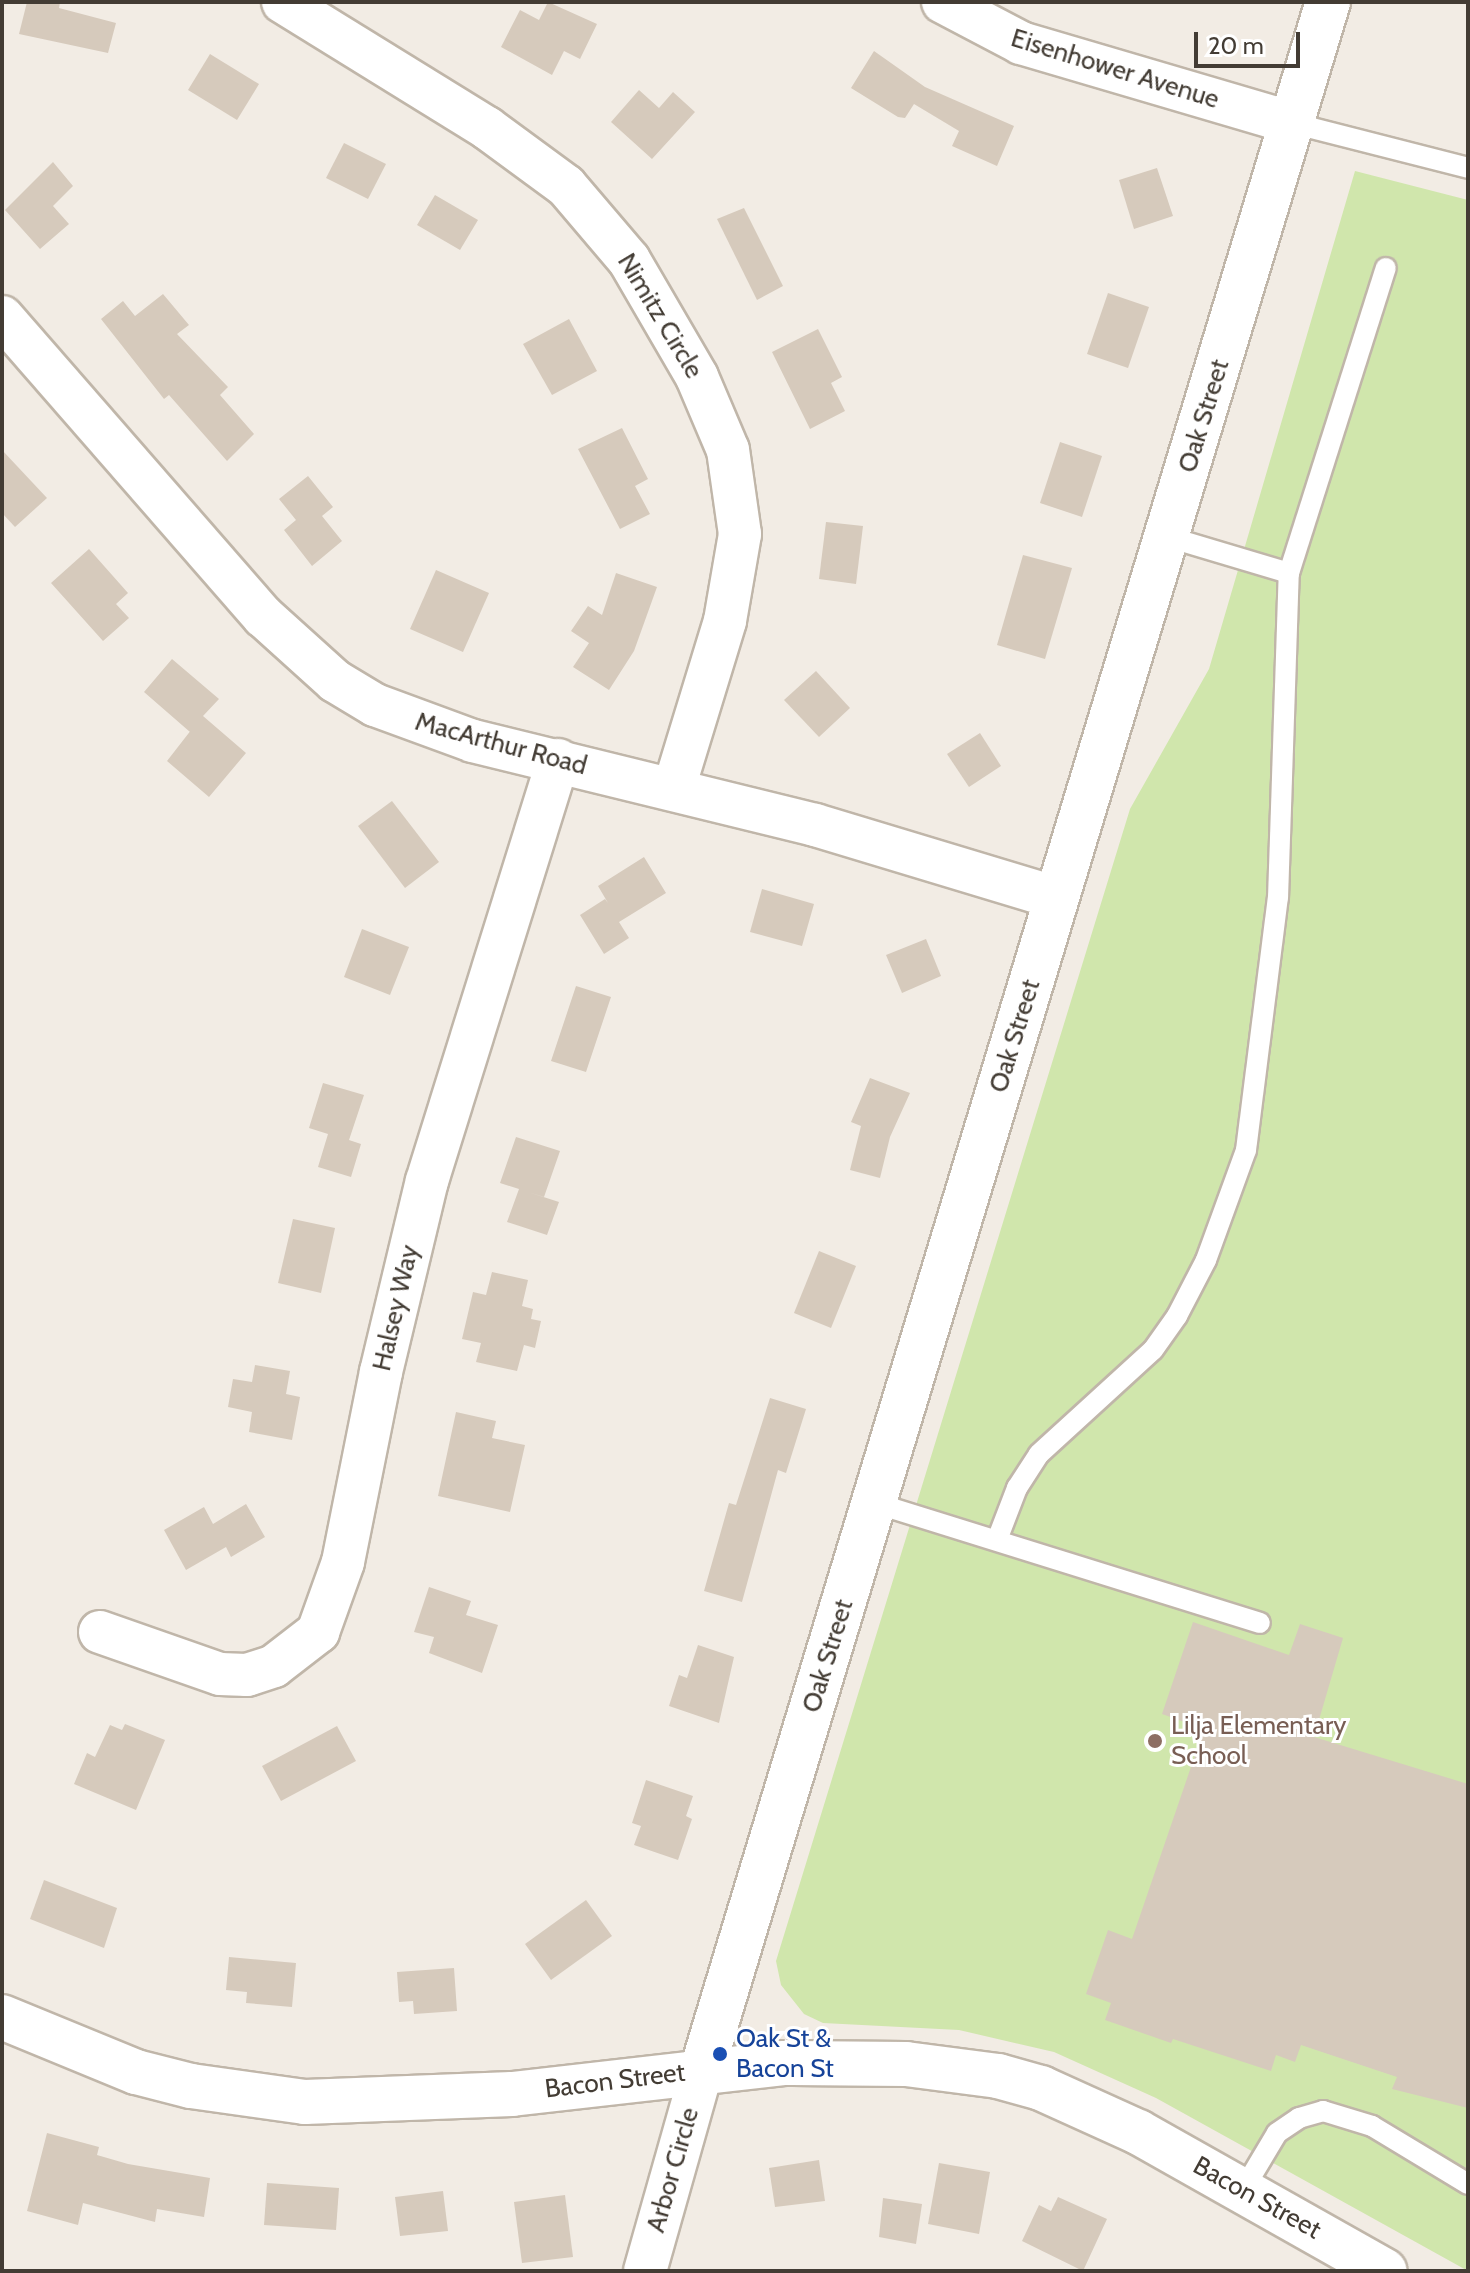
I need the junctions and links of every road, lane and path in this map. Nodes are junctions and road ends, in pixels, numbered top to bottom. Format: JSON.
{"nodes":[{"id":1,"x":283,"y":2,"type":"edge"},
{"id":2,"x":943,"y":2,"type":"edge"},
{"id":3,"x":1328,"y":2,"type":"edge"},
{"id":4,"x":1292,"y":123,"type":"junction"},
{"id":5,"x":1468,"y":168,"type":"edge"},
{"id":6,"x":1386,"y":268,"type":"dead end"},
{"id":7,"x":2,"y":317,"type":"edge"},
{"id":8,"x":1168,"y":537,"type":"junction"},
{"id":9,"x":1289,"y":573,"type":"junction"},
{"id":10,"x":558,"y":760,"type":"junction"},
{"id":11,"x":674,"y":788,"type":"junction"},
{"id":12,"x":1057,"y":898,"type":"junction"},
{"id":13,"x":875,"y":1503,"type":"junction"},
{"id":14,"x":997,"y":1540,"type":"junction"},
{"id":15,"x":1260,"y":1623,"type":"dead end"},
{"id":16,"x":100,"y":1632,"type":"dead end"},
{"id":17,"x":2,"y":2017,"type":"edge"},
{"id":18,"x":702,"y":2070,"type":"junction"},
{"id":19,"x":1468,"y":2184,"type":"edge"},
{"id":20,"x":1243,"y":2190,"type":"junction"},
{"id":21,"x":645,"y":2271,"type":"edge"},
{"id":22,"x":1385,"y":2271,"type":"edge"}],
"edges":[{"from":1,"to":11,"type":"street","name":"Nimitz Circle"},
{"from":2,"to":4,"type":"street","name":"Eisenhower Avenue"},
{"from":3,"to":4,"type":"street","name":"Oak Street"},
{"from":4,"to":5,"type":"lane"},
{"from":4,"to":8,"type":"street","name":"Oak Street"},
{"from":6,"to":9,"type":"lane"},
{"from":7,"to":10,"type":"street","name":"MacArthur Road"},
{"from":8,"to":9,"type":"lane"},
{"from":8,"to":12,"type":"street","name":"Oak Street"},
{"from":9,"to":14,"type":"lane"},
{"from":10,"to":11,"type":"street","name":"MacArthur Road"},
{"from":10,"to":16,"type":"street","name":"Halsey Way"},
{"from":11,"to":12,"type":"street","name":"MacArthur Road"},
{"from":12,"to":13,"type":"street","name":"Oak Street"},
{"from":13,"to":14,"type":"lane"},
{"from":13,"to":18,"type":"street","name":"Oak Street"},
{"from":14,"to":15,"type":"lane"},
{"from":17,"to":18,"type":"street","name":"Bacon Street"},
{"from":18,"to":20,"type":"street","name":"Bacon Street"},
{"from":18,"to":21,"type":"street","name":"Arbor Circle"},
{"from":19,"to":20,"type":"lane"},
{"from":20,"to":22,"type":"street","name":"Bacon Street"}]}
